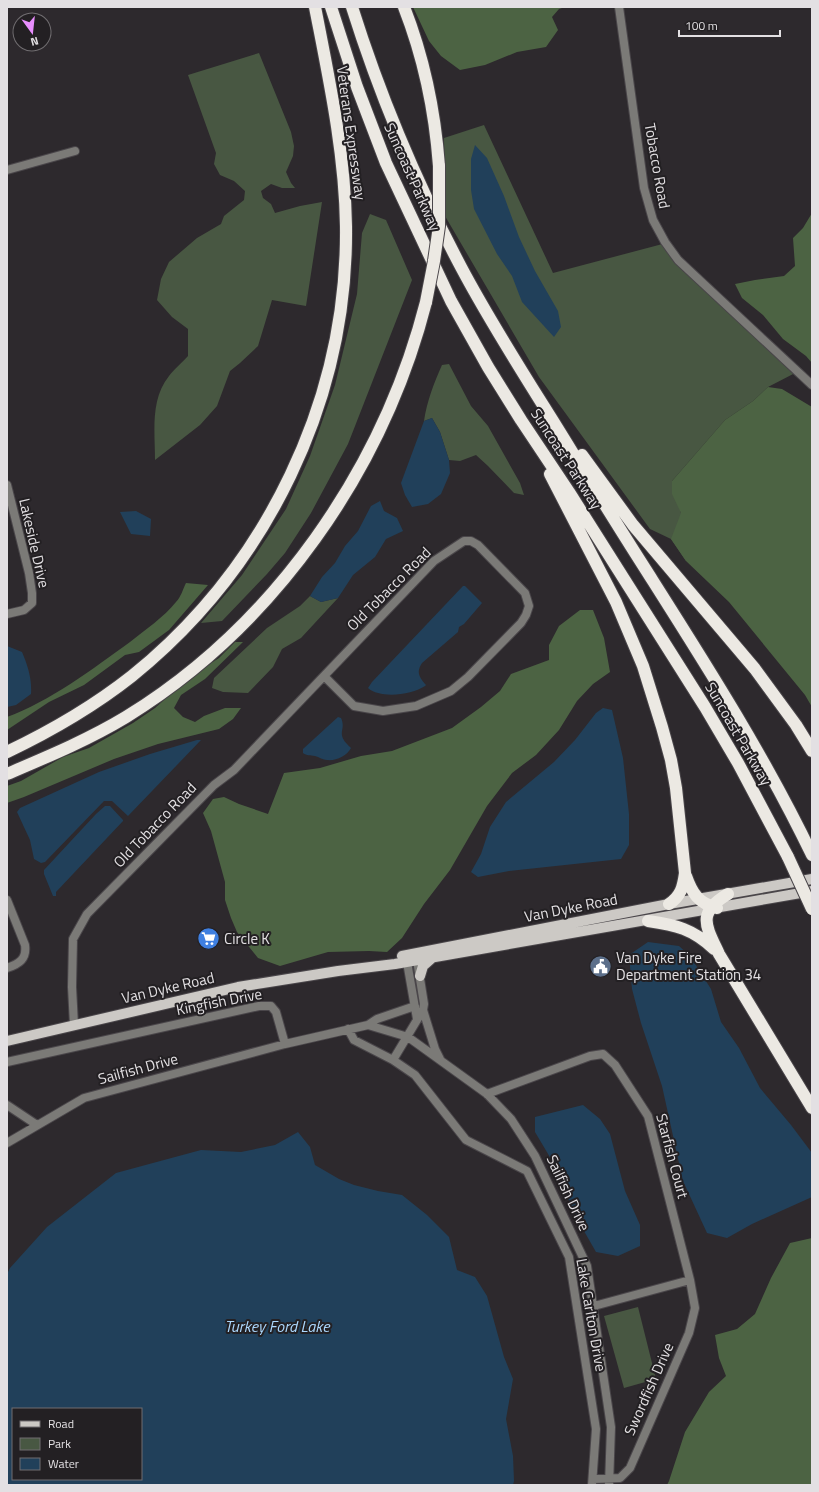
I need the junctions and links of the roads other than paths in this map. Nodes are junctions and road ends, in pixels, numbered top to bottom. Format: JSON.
{"nodes":[{"id":1,"x":315,"y":7,"type":"edge"},
{"id":2,"x":331,"y":7,"type":"edge"},
{"id":3,"x":352,"y":7,"type":"edge"},
{"id":4,"x":404,"y":7,"type":"edge"},
{"id":5,"x":619,"y":7,"type":"edge"},
{"id":6,"x":75,"y":151,"type":"dead end"},
{"id":7,"x":7,"y":170,"type":"edge"},
{"id":8,"x":812,"y":385,"type":"edge"},
{"id":9,"x":534,"y":392,"type":"junction"},
{"id":10,"x":521,"y":420,"type":"junction"},
{"id":11,"x":7,"y":485,"type":"edge"},
{"id":12,"x":7,"y":614,"type":"edge"},
{"id":13,"x":324,"y":676,"type":"junction"},
{"id":14,"x":812,"y":751,"type":"edge"},
{"id":15,"x":7,"y":752,"type":"edge"},
{"id":16,"x":7,"y":774,"type":"edge"},
{"id":17,"x":812,"y":854,"type":"edge"},
{"id":18,"x":685,"y":873,"type":"junction"},
{"id":19,"x":812,"y":879,"type":"edge"},
{"id":20,"x":812,"y":891,"type":"edge"},
{"id":21,"x":728,"y":894,"type":"junction"},
{"id":22,"x":699,"y":899,"type":"junction"},
{"id":23,"x":7,"y":900,"type":"edge"},
{"id":24,"x":669,"y":904,"type":"junction"},
{"id":25,"x":713,"y":908,"type":"junction"},
{"id":26,"x":812,"y":909,"type":"edge"},
{"id":27,"x":648,"y":921,"type":"junction"},
{"id":28,"x":719,"y":954,"type":"junction"},
{"id":29,"x":432,"y":958,"type":"junction"},
{"id":30,"x":412,"y":959,"type":"junction"},
{"id":31,"x":7,"y":968,"type":"edge"},
{"id":32,"x":420,"y":976,"type":"junction"},
{"id":33,"x":415,"y":1006,"type":"junction"},
{"id":34,"x":423,"y":1010,"type":"junction"},
{"id":35,"x":418,"y":1019,"type":"junction"},
{"id":36,"x":74,"y":1025,"type":"junction"},
{"id":37,"x":368,"y":1025,"type":"junction"},
{"id":38,"x":348,"y":1029,"type":"junction"},
{"id":39,"x":408,"y":1037,"type":"junction"},
{"id":40,"x":7,"y":1041,"type":"edge"},
{"id":41,"x":285,"y":1044,"type":"junction"},
{"id":42,"x":393,"y":1060,"type":"junction"},
{"id":43,"x":442,"y":1061,"type":"junction"},
{"id":44,"x":7,"y":1062,"type":"edge"},
{"id":45,"x":487,"y":1094,"type":"junction"},
{"id":46,"x":7,"y":1105,"type":"edge"},
{"id":47,"x":812,"y":1108,"type":"edge"},
{"id":48,"x":37,"y":1125,"type":"junction"},
{"id":49,"x":7,"y":1143,"type":"edge"},
{"id":50,"x":690,"y":1280,"type":"junction"},
{"id":51,"x":594,"y":1306,"type":"junction"},
{"id":52,"x":593,"y":1482,"type":"edge"},
{"id":53,"x":609,"y":1482,"type":"edge"}],
"edges":[{"from":1,"to":15,"type":"highway","name":"Veterans Expressway"},
{"from":2,"to":10,"type":"highway","name":"Suncoast Parkway"},
{"from":3,"to":9,"type":"highway","name":"Suncoast Parkway"},
{"from":4,"to":16,"type":"highway","bridge":true},
{"from":5,"to":8,"type":"street","name":"Tobacco Road"},
{"from":6,"to":7,"type":"street"},
{"from":9,"to":14,"type":"highway"},
{"from":9,"to":17,"type":"highway","name":"Suncoast Parkway"},
{"from":10,"to":18,"type":"highway"},
{"from":10,"to":26,"type":"highway","name":"Suncoast Parkway","bridge":true},
{"from":11,"to":12,"type":"street","name":"Lakeside Drive"},
{"from":13,"to":13,"type":"street","name":"Old Tobacco Road"},
{"from":13,"to":36,"type":"street","name":"Old Tobacco Road"},
{"from":18,"to":22,"type":"highway"},
{"from":18,"to":24,"type":"highway"},
{"from":19,"to":21,"type":"main road","name":"Van Dyke Road"},
{"from":20,"to":25,"type":"main road","name":"Van Dyke Road"},
{"from":21,"to":22,"type":"main road","name":"Van Dyke Road"},
{"from":21,"to":25,"type":"highway"},
{"from":22,"to":24,"type":"main road","name":"Van Dyke Road"},
{"from":22,"to":25,"type":"highway"},
{"from":23,"to":31,"type":"street"},
{"from":24,"to":30,"type":"main road","name":"Van Dyke Road"},
{"from":25,"to":27,"type":"main road","name":"Van Dyke Road"},
{"from":25,"to":28,"type":"highway"},
{"from":27,"to":28,"type":"highway"},
{"from":27,"to":29,"type":"main road","name":"Van Dyke Road"},
{"from":28,"to":47,"type":"highway"},
{"from":29,"to":30,"type":"main road","name":"Van Dyke Road"},
{"from":29,"to":32,"type":"main road"},
{"from":30,"to":32,"type":"street"},
{"from":30,"to":33,"type":"street"},
{"from":30,"to":36,"type":"main road","name":"Van Dyke Road"},
{"from":32,"to":34,"type":"street"},
{"from":33,"to":35,"type":"street"},
{"from":33,"to":37,"type":"street"},
{"from":34,"to":35,"type":"street"},
{"from":34,"to":43,"type":"street"},
{"from":35,"to":39,"type":"street"},
{"from":36,"to":40,"type":"main road","name":"Van Dyke Road"},
{"from":37,"to":38,"type":"street"},
{"from":37,"to":39,"type":"street"},
{"from":38,"to":41,"type":"street"},
{"from":38,"to":42,"type":"street","name":"Lake Carlton Drive"},
{"from":39,"to":42,"type":"street"},
{"from":39,"to":43,"type":"street"},
{"from":41,"to":44,"type":"street","name":"Kingfish Drive"},
{"from":41,"to":48,"type":"street","name":"Sailfish Drive"},
{"from":42,"to":52,"type":"street","name":"Lake Carlton Drive"},
{"from":43,"to":45,"type":"street"},
{"from":45,"to":50,"type":"street","name":"Starfish Court"},
{"from":45,"to":51,"type":"street","name":"Sailfish Drive"},
{"from":46,"to":48,"type":"street"},
{"from":48,"to":49,"type":"street","name":"Sailfish Drive"},
{"from":50,"to":51,"type":"street"},
{"from":50,"to":53,"type":"street","name":"Swordfish Drive"},
{"from":51,"to":53,"type":"street","name":"Sailfish Drive"},
{"from":52,"to":53,"type":"street","name":"Swordfish Drive"}]}
